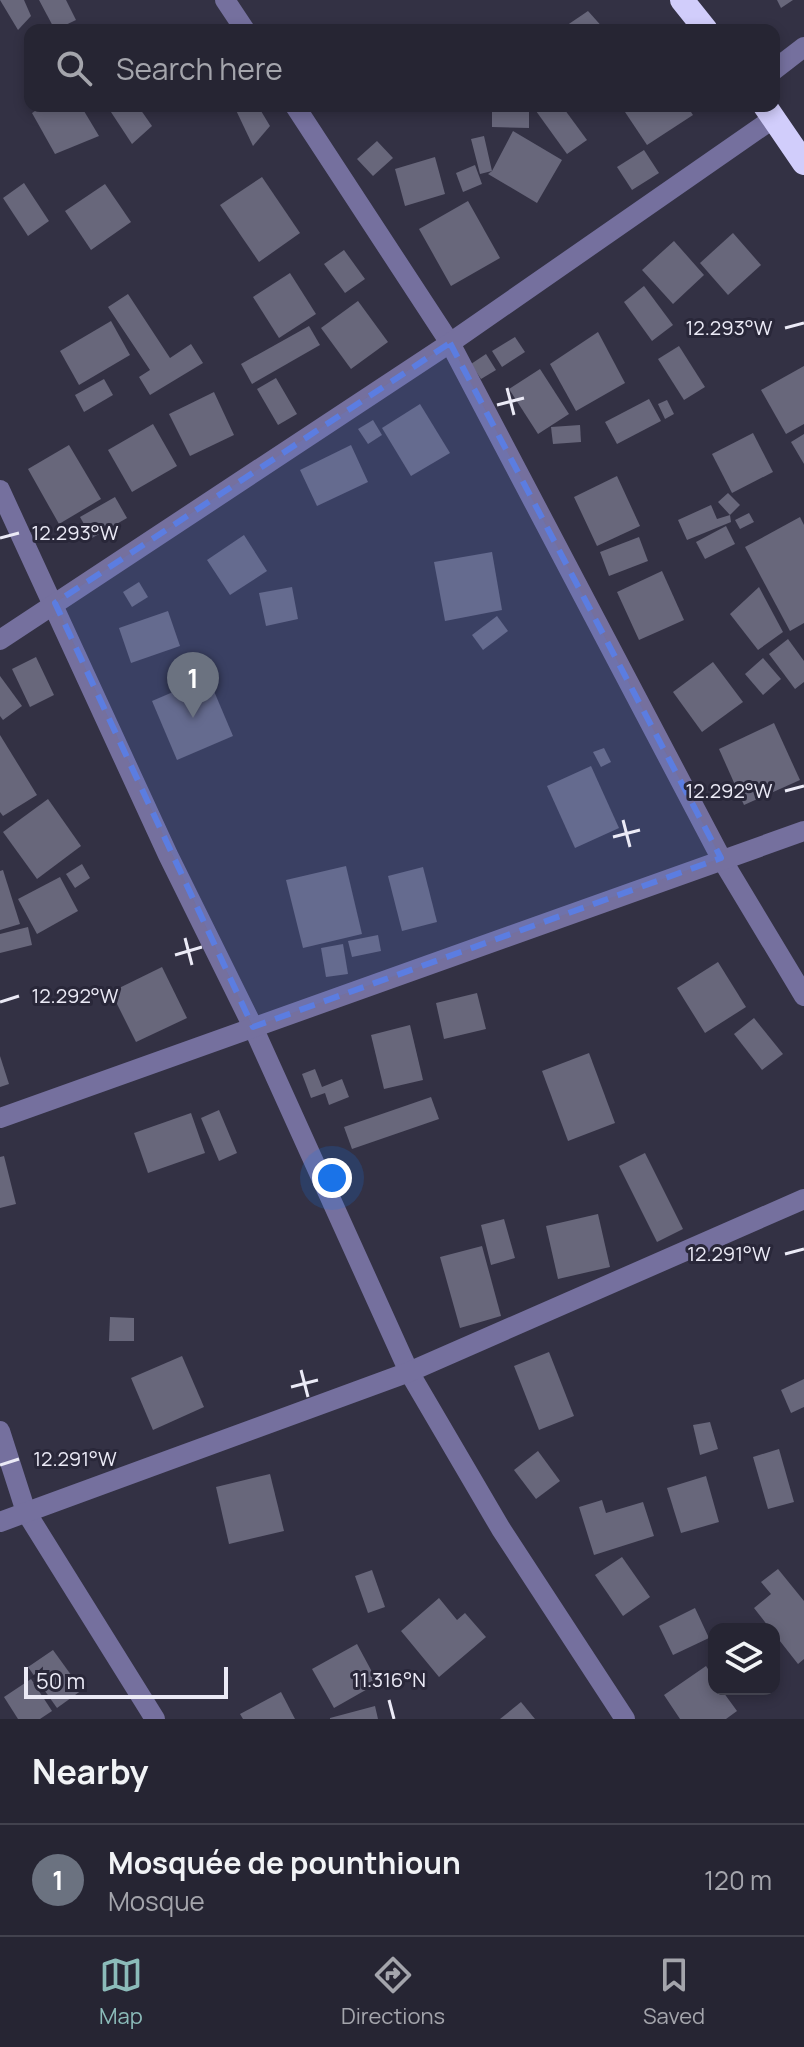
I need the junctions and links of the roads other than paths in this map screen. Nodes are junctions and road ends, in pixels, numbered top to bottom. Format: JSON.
{"nodes":[{"id":1,"x":225,"y":0,"type":"edge"},
{"id":2,"x":682,"y":0,"type":"edge"},
{"id":3,"x":241,"y":24,"type":"edge"},
{"id":4,"x":701,"y":24,"type":"edge"},
{"id":5,"x":804,"y":47,"type":"edge"},
{"id":6,"x":780,"y":65,"type":"edge"},
{"id":7,"x":299,"y":112,"type":"edge"},
{"id":8,"x":770,"y":112,"type":"edge"},
{"id":9,"x":804,"y":163,"type":"edge"},
{"id":10,"x":450,"y":343,"type":"junction"},
{"id":11,"x":0,"y":490,"type":"edge"},
{"id":12,"x":55,"y":603,"type":"junction"},
{"id":13,"x":0,"y":640,"type":"edge"},
{"id":14,"x":804,"y":831,"type":"edge"},
{"id":15,"x":721,"y":858,"type":"junction"},
{"id":16,"x":804,"y":996,"type":"edge"},
{"id":17,"x":253,"y":1027,"type":"junction"},
{"id":18,"x":0,"y":1118,"type":"edge"},
{"id":19,"x":804,"y":1199,"type":"edge"},
{"id":20,"x":409,"y":1372,"type":"junction"},
{"id":21,"x":0,"y":1431,"type":"edge"},
{"id":22,"x":26,"y":1512,"type":"junction"},
{"id":23,"x":0,"y":1522,"type":"edge"},
{"id":24,"x":155,"y":1719,"type":"edge"},
{"id":25,"x":625,"y":1719,"type":"edge"}],
"edges":[{"from":1,"to":3,"type":"street"},
{"from":2,"to":4,"type":"highway"},
{"from":5,"to":6,"type":"street"},
{"from":7,"to":10,"type":"street"},
{"from":8,"to":9,"type":"highway"},
{"from":8,"to":10,"type":"street"},
{"from":10,"to":12,"type":"street"},
{"from":10,"to":15,"type":"street"},
{"from":11,"to":12,"type":"street"},
{"from":12,"to":13,"type":"street"},
{"from":12,"to":17,"type":"street"},
{"from":14,"to":15,"type":"street"},
{"from":15,"to":16,"type":"street"},
{"from":15,"to":17,"type":"street"},
{"from":17,"to":18,"type":"street"},
{"from":17,"to":20,"type":"street"},
{"from":19,"to":20,"type":"street"},
{"from":20,"to":22,"type":"street"},
{"from":20,"to":25,"type":"street"},
{"from":21,"to":22,"type":"street"},
{"from":22,"to":23,"type":"street"},
{"from":22,"to":24,"type":"street"}]}
